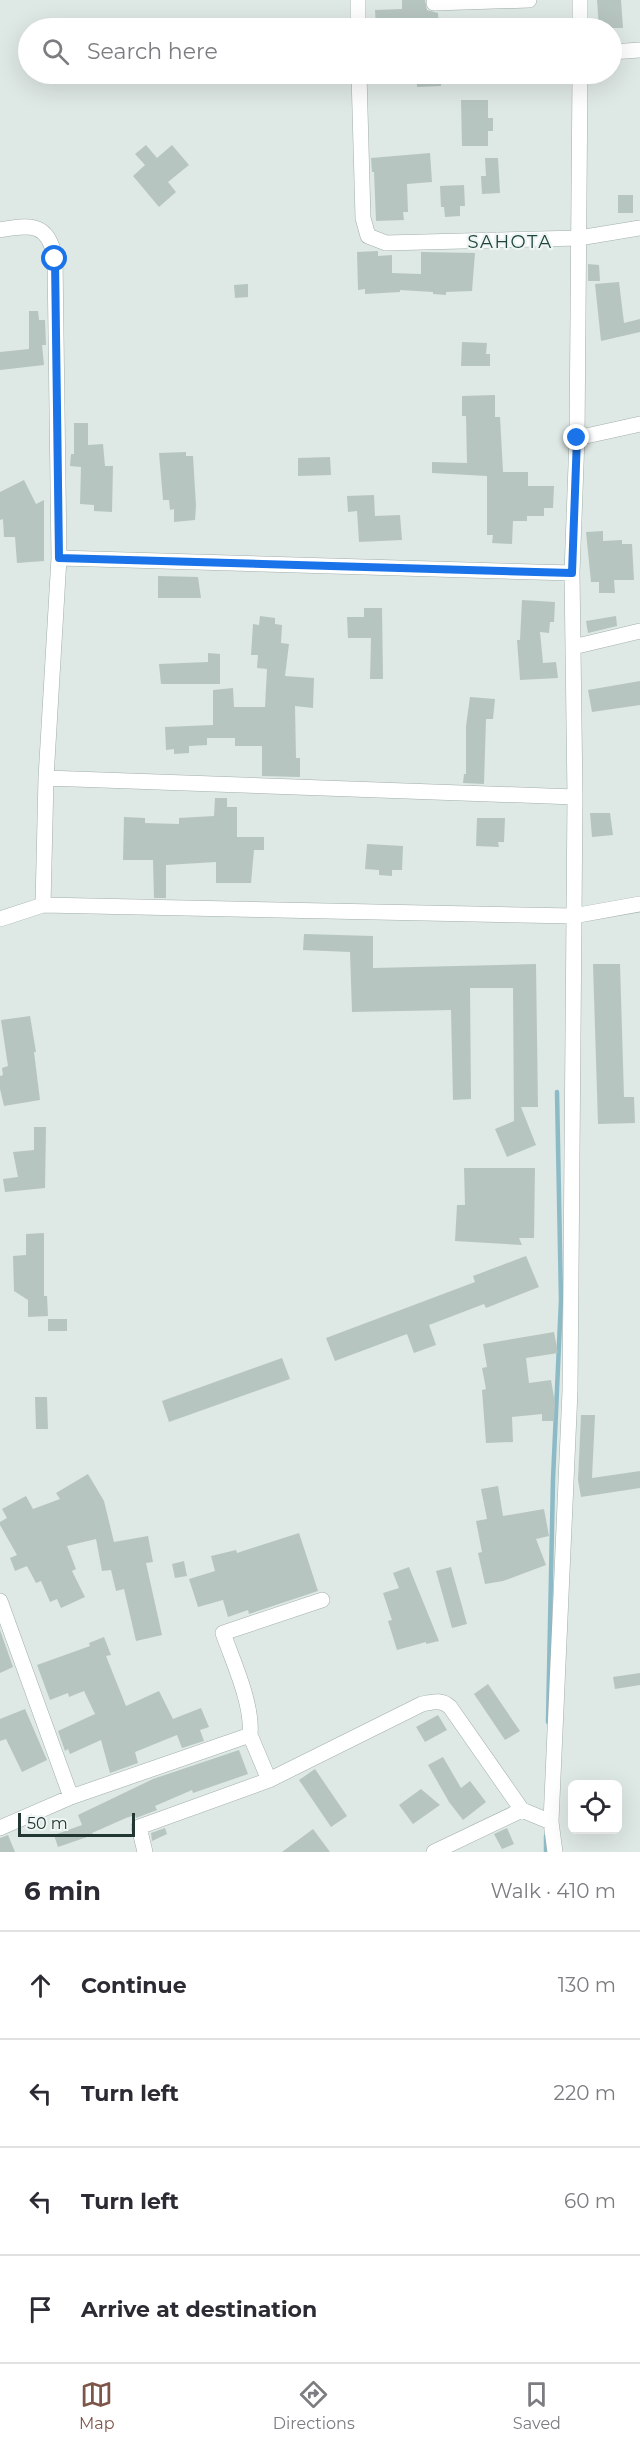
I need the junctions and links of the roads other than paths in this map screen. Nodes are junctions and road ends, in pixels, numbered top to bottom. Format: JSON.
{"nodes":[{"id":1,"x":358,"y":0,"type":"edge"},
{"id":2,"x":529,"y":0,"type":"edge"},
{"id":3,"x":580,"y":0,"type":"edge"},
{"id":4,"x":434,"y":3,"type":"dead end"},
{"id":5,"x":358,"y":18,"type":"edge"},
{"id":6,"x":580,"y":18,"type":"edge"},
{"id":7,"x":640,"y":50,"type":"edge"},
{"id":8,"x":622,"y":51,"type":"edge"},
{"id":9,"x":359,"y":84,"type":"edge"},
{"id":10,"x":580,"y":84,"type":"edge"},
{"id":11,"x":640,"y":228,"type":"edge"},
{"id":12,"x":0,"y":230,"type":"edge"},
{"id":13,"x":579,"y":238,"type":"junction"},
{"id":14,"x":640,"y":424,"type":"edge"},
{"id":15,"x":577,"y":438,"type":"junction"},
{"id":16,"x":59,"y":558,"type":"junction"},
{"id":17,"x":572,"y":573,"type":"junction"},
{"id":18,"x":640,"y":631,"type":"edge"},
{"id":19,"x":573,"y":647,"type":"junction"},
{"id":20,"x":46,"y":778,"type":"junction"},
{"id":21,"x":575,"y":797,"type":"junction"},
{"id":22,"x":640,"y":904,"type":"edge"},
{"id":23,"x":44,"y":905,"type":"junction"},
{"id":24,"x":573,"y":916,"type":"junction"},
{"id":25,"x":0,"y":919,"type":"edge"},
{"id":26,"x":322,"y":1600,"type":"dead end"},
{"id":27,"x":0,"y":1601,"type":"edge"},
{"id":28,"x":5,"y":1636,"type":"edge"},
{"id":29,"x":250,"y":1735,"type":"junction"},
{"id":30,"x":269,"y":1780,"type":"junction"},
{"id":31,"x":70,"y":1797,"type":"junction"},
{"id":32,"x":522,"y":1810,"type":"junction"},
{"id":33,"x":551,"y":1822,"type":"junction"},
{"id":34,"x":0,"y":1828,"type":"edge"},
{"id":35,"x":145,"y":1852,"type":"edge"},
{"id":36,"x":434,"y":1852,"type":"edge"},
{"id":37,"x":555,"y":1852,"type":"edge"}],
"edges":[{"from":1,"to":5,"type":"street"},
{"from":2,"to":4,"type":"street"},
{"from":3,"to":6,"type":"street"},
{"from":7,"to":8,"type":"street"},
{"from":9,"to":13,"type":"street"},
{"from":10,"to":13,"type":"street"},
{"from":11,"to":13,"type":"street"},
{"from":12,"to":16,"type":"street"},
{"from":13,"to":15,"type":"street"},
{"from":14,"to":15,"type":"street"},
{"from":15,"to":17,"type":"street"},
{"from":16,"to":17,"type":"street"},
{"from":16,"to":20,"type":"street"},
{"from":17,"to":19,"type":"street"},
{"from":18,"to":19,"type":"street"},
{"from":19,"to":21,"type":"street"},
{"from":20,"to":21,"type":"street"},
{"from":20,"to":23,"type":"street"},
{"from":21,"to":24,"type":"street"},
{"from":22,"to":24,"type":"street"},
{"from":23,"to":24,"type":"street"},
{"from":23,"to":25,"type":"street"},
{"from":24,"to":33,"type":"street"},
{"from":26,"to":29,"type":"street"},
{"from":27,"to":28,"type":"street"},
{"from":28,"to":31,"type":"street"},
{"from":29,"to":30,"type":"street"},
{"from":29,"to":31,"type":"street"},
{"from":30,"to":32,"type":"street"},
{"from":30,"to":35,"type":"street"},
{"from":31,"to":34,"type":"street"},
{"from":32,"to":33,"type":"street"},
{"from":32,"to":36,"type":"street"},
{"from":33,"to":37,"type":"street"}]}
